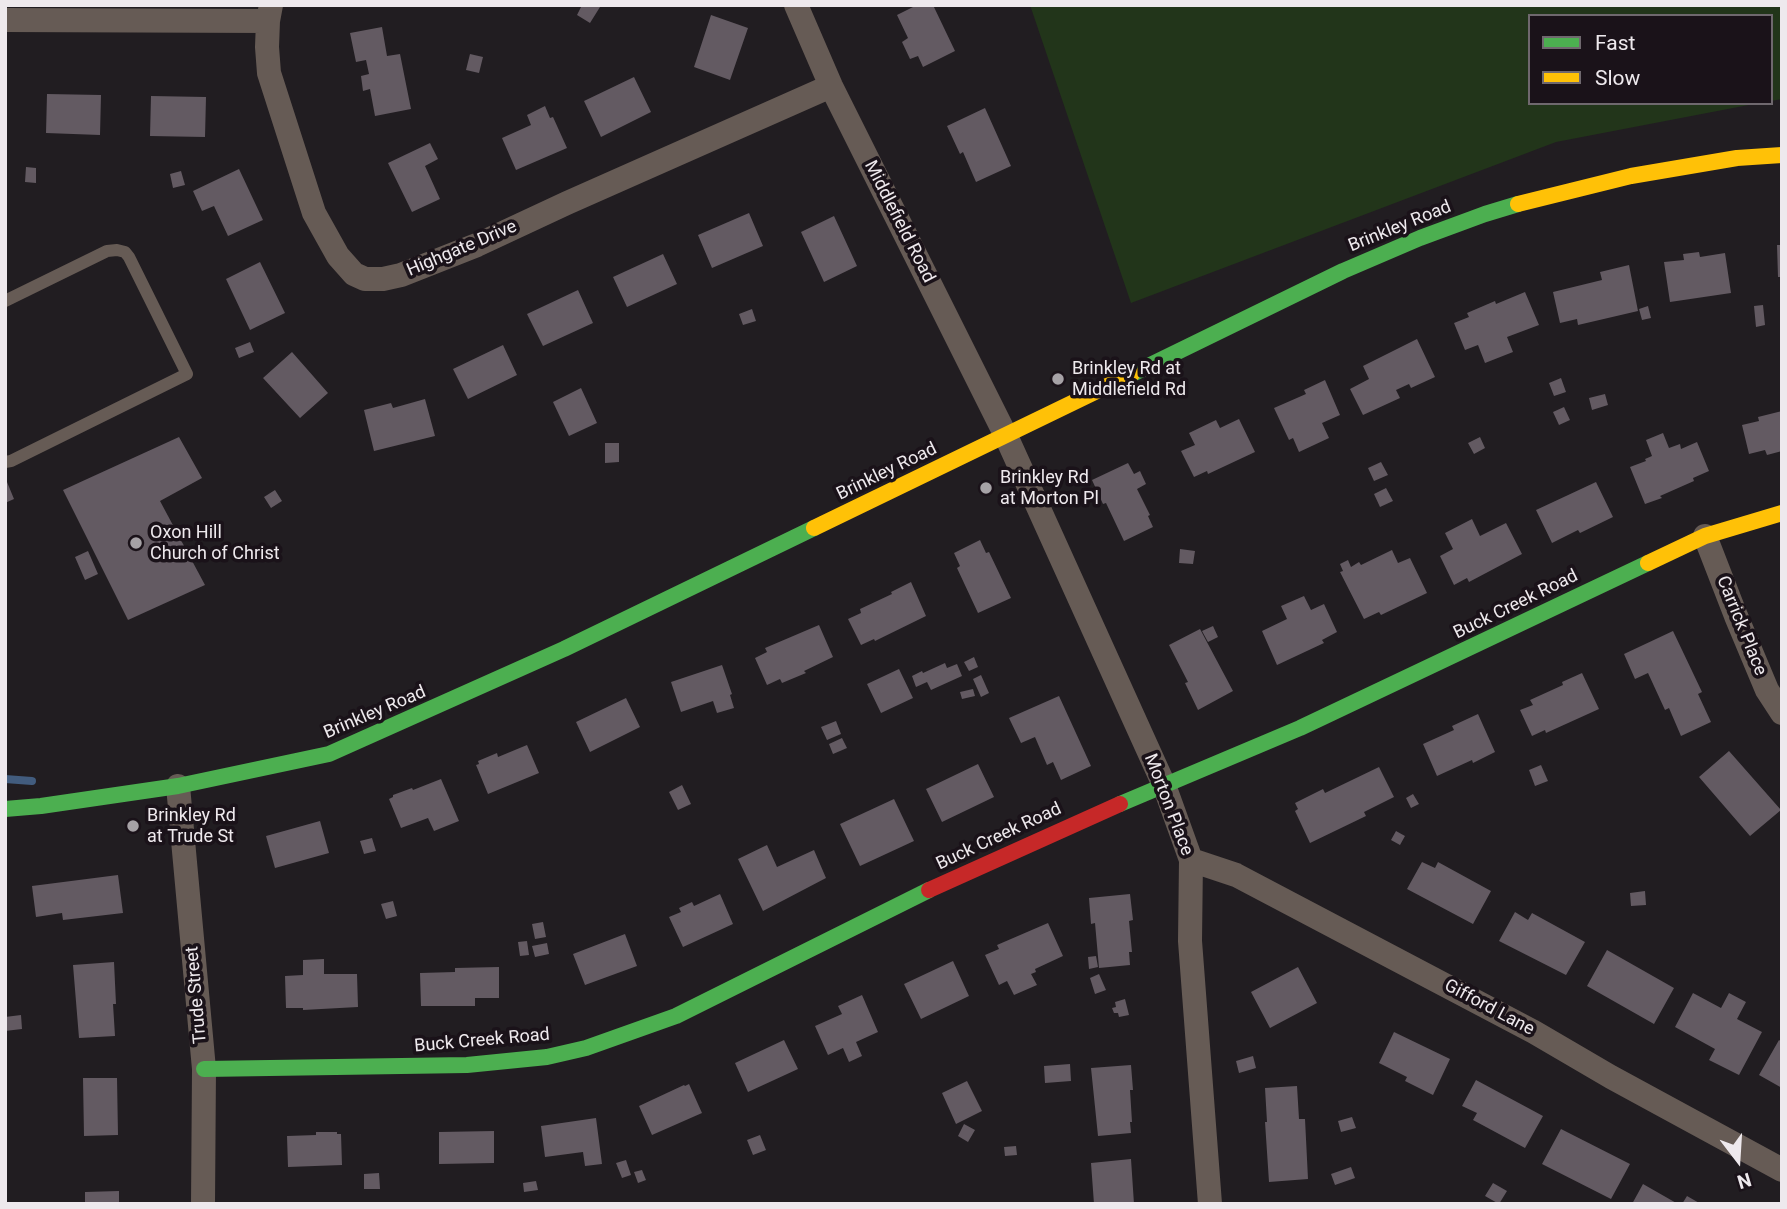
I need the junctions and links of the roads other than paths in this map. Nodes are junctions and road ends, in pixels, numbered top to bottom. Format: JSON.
{"nodes":[{"id":1,"x":796,"y":5,"type":"edge"},
{"id":2,"x":270,"y":13,"type":"edge"},
{"id":3,"x":5,"y":20,"type":"edge"},
{"id":4,"x":831,"y":86,"type":"junction"},
{"id":5,"x":1782,"y":155,"type":"edge"},
{"id":6,"x":5,"y":301,"type":"edge"},
{"id":7,"x":1006,"y":436,"type":"junction"},
{"id":8,"x":5,"y":462,"type":"edge"},
{"id":9,"x":1782,"y":513,"type":"edge"},
{"id":10,"x":1705,"y":536,"type":"junction"},
{"id":11,"x":1782,"y":713,"type":"edge"},
{"id":12,"x":1164,"y":785,"type":"junction"},
{"id":13,"x":178,"y":786,"type":"junction"},
{"id":14,"x":5,"y":809,"type":"edge"},
{"id":15,"x":1191,"y":860,"type":"junction"},
{"id":16,"x":204,"y":1069,"type":"junction"},
{"id":17,"x":1782,"y":1170,"type":"edge"},
{"id":18,"x":203,"y":1204,"type":"edge"},
{"id":19,"x":1210,"y":1204,"type":"edge"}],
"edges":[{"from":1,"to":4,"type":"street","name":"Middlefield Road"},
{"from":2,"to":3,"type":"street"},
{"from":2,"to":4,"type":"street","name":"Highgate Drive"},
{"from":4,"to":7,"type":"street","name":"Middlefield Road"},
{"from":5,"to":7,"type":"main road","name":"Brinkley Road"},
{"from":6,"to":8,"type":"lane"},
{"from":7,"to":12,"type":"street","name":"Morton Place"},
{"from":7,"to":13,"type":"main road","name":"Brinkley Road"},
{"from":9,"to":10,"type":"main road","name":"Buck Creek Road"},
{"from":10,"to":11,"type":"street","name":"Carrick Place"},
{"from":10,"to":12,"type":"main road","name":"Buck Creek Road"},
{"from":12,"to":15,"type":"street","name":"Morton Place"},
{"from":12,"to":16,"type":"main road","name":"Buck Creek Road"},
{"from":13,"to":14,"type":"main road","name":"Brinkley Road"},
{"from":13,"to":16,"type":"street","name":"Trude Street"},
{"from":15,"to":17,"type":"street","name":"Gifford Lane"},
{"from":15,"to":19,"type":"street","name":"Morton Place"},
{"from":16,"to":18,"type":"street","name":"Trude Street"}]}
